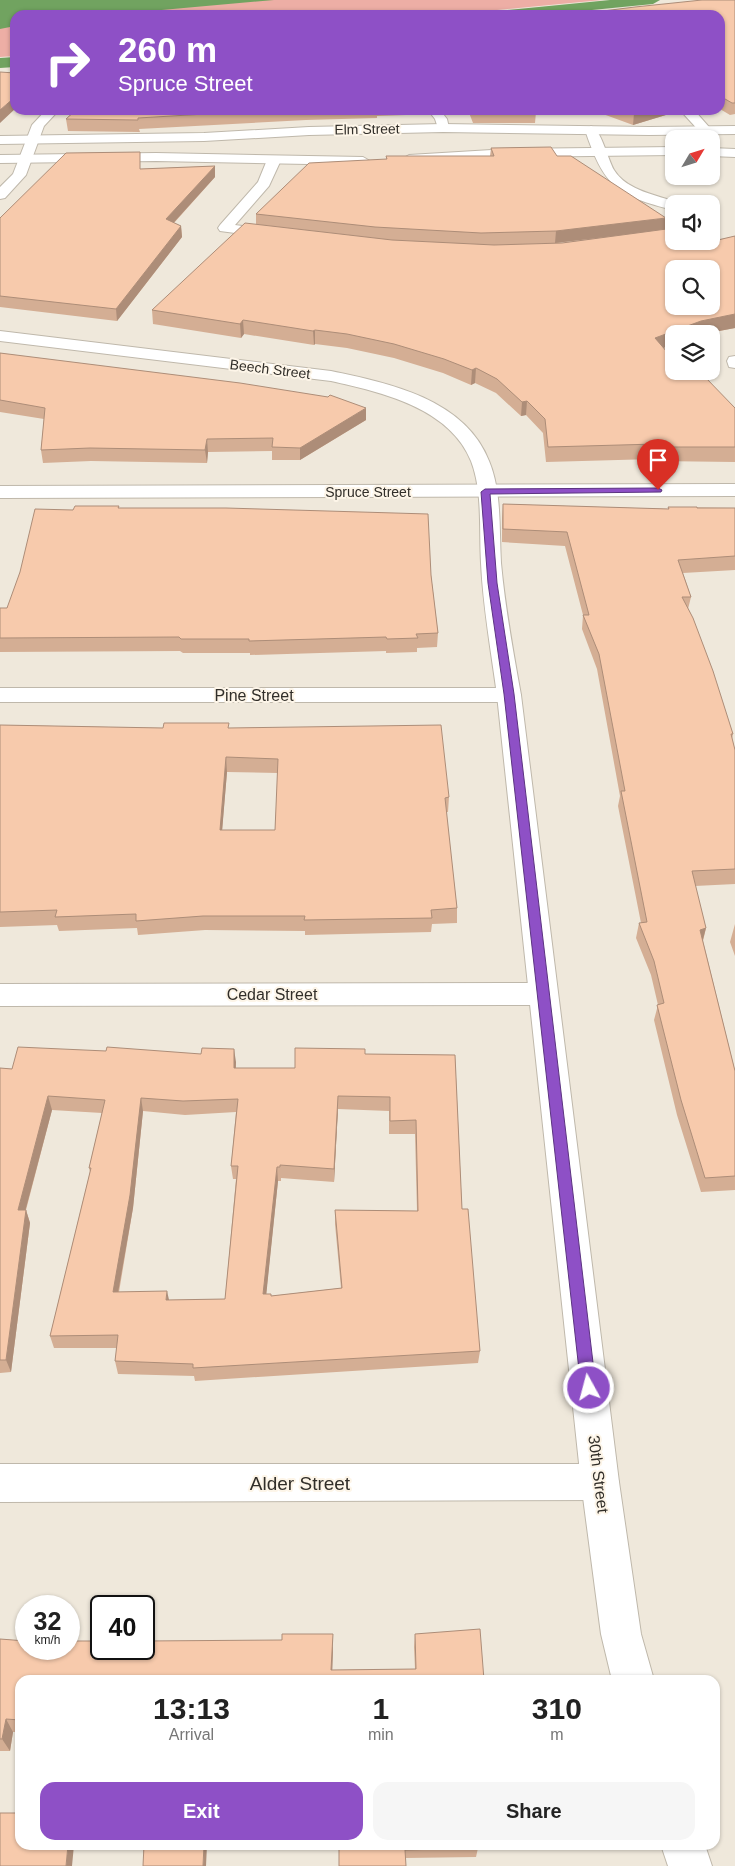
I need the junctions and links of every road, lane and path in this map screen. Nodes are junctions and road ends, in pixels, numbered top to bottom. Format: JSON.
{"nodes":[{"id":1,"x":48,"y":115,"type":"edge"},
{"id":2,"x":438,"y":115,"type":"edge"},
{"id":3,"x":693,"y":115,"type":"edge"},
{"id":4,"x":443,"y":128,"type":"junction"},
{"id":5,"x":591,"y":130,"type":"junction"},
{"id":6,"x":665,"y":130,"type":"edge"},
{"id":7,"x":704,"y":130,"type":"edge"},
{"id":8,"x":720,"y":130,"type":"edge"},
{"id":9,"x":735,"y":130,"type":"edge"},
{"id":10,"x":32,"y":139,"type":"junction"},
{"id":11,"x":0,"y":140,"type":"edge"},
{"id":12,"x":599,"y":151,"type":"junction"},
{"id":13,"x":665,"y":151,"type":"edge"},
{"id":14,"x":720,"y":152,"type":"edge"},
{"id":15,"x":735,"y":153,"type":"edge"},
{"id":16,"x":0,"y":159,"type":"edge"},
{"id":17,"x":25,"y":159,"type":"junction"},
{"id":18,"x":274,"y":160,"type":"junction"},
{"id":19,"x":397,"y":160,"type":"edge"},
{"id":20,"x":374,"y":161,"type":"edge"},
{"id":21,"x":0,"y":195,"type":"edge"},
{"id":22,"x":665,"y":203,"type":"edge"},
{"id":23,"x":291,"y":235,"type":"edge"},
{"id":24,"x":0,"y":336,"type":"edge"},
{"id":25,"x":735,"y":490,"type":"edge"},
{"id":26,"x":0,"y":492,"type":"edge"},
{"id":27,"x":485,"y":492,"type":"junction"},
{"id":28,"x":509,"y":694,"type":"junction"},
{"id":29,"x":0,"y":695,"type":"edge"},
{"id":30,"x":543,"y":994,"type":"junction"},
{"id":31,"x":0,"y":995,"type":"edge"},
{"id":32,"x":600,"y":1482,"type":"junction"},
{"id":33,"x":0,"y":1483,"type":"edge"},
{"id":34,"x":632,"y":1675,"type":"edge"},
{"id":35,"x":685,"y":1850,"type":"edge"},
{"id":36,"x":690,"y":1866,"type":"edge"}],
"edges":[{"from":1,"to":10,"type":"street"},
{"from":2,"to":4,"type":"street"},
{"from":3,"to":7,"type":"street"},
{"from":4,"to":5,"type":"street","name":"Elm Street"},
{"from":4,"to":10,"type":"street","name":"Elm Street"},
{"from":5,"to":6,"type":"street","name":"Elm Street"},
{"from":5,"to":12,"type":"street"},
{"from":8,"to":9,"type":"street","name":"Elm Street"},
{"from":10,"to":11,"type":"street","name":"Elm Street"},
{"from":10,"to":17,"type":"street"},
{"from":12,"to":13,"type":"street","name":"Elm Street"},
{"from":12,"to":19,"type":"street","name":"Elm Street"},
{"from":12,"to":22,"type":"street"},
{"from":14,"to":15,"type":"street"},
{"from":16,"to":17,"type":"street","name":"Elm Street"},
{"from":17,"to":18,"type":"street","name":"Elm Street"},
{"from":17,"to":21,"type":"street"},
{"from":18,"to":20,"type":"street","name":"Elm Street"},
{"from":18,"to":23,"type":"street"},
{"from":24,"to":27,"type":"street","name":"Beech Street"},
{"from":25,"to":27,"type":"street","name":"Spruce Street"},
{"from":26,"to":27,"type":"street","name":"Spruce Street"},
{"from":27,"to":28,"type":"street","name":"30th Street"},
{"from":28,"to":29,"type":"street","name":"Pine Street"},
{"from":28,"to":30,"type":"street","name":"30th Street"},
{"from":30,"to":31,"type":"street","name":"Cedar Street"},
{"from":30,"to":32,"type":"street","name":"30th Street"},
{"from":32,"to":33,"type":"street","name":"Alder Street"},
{"from":32,"to":34,"type":"street","name":"30th Street"},
{"from":35,"to":36,"type":"street"}]}
